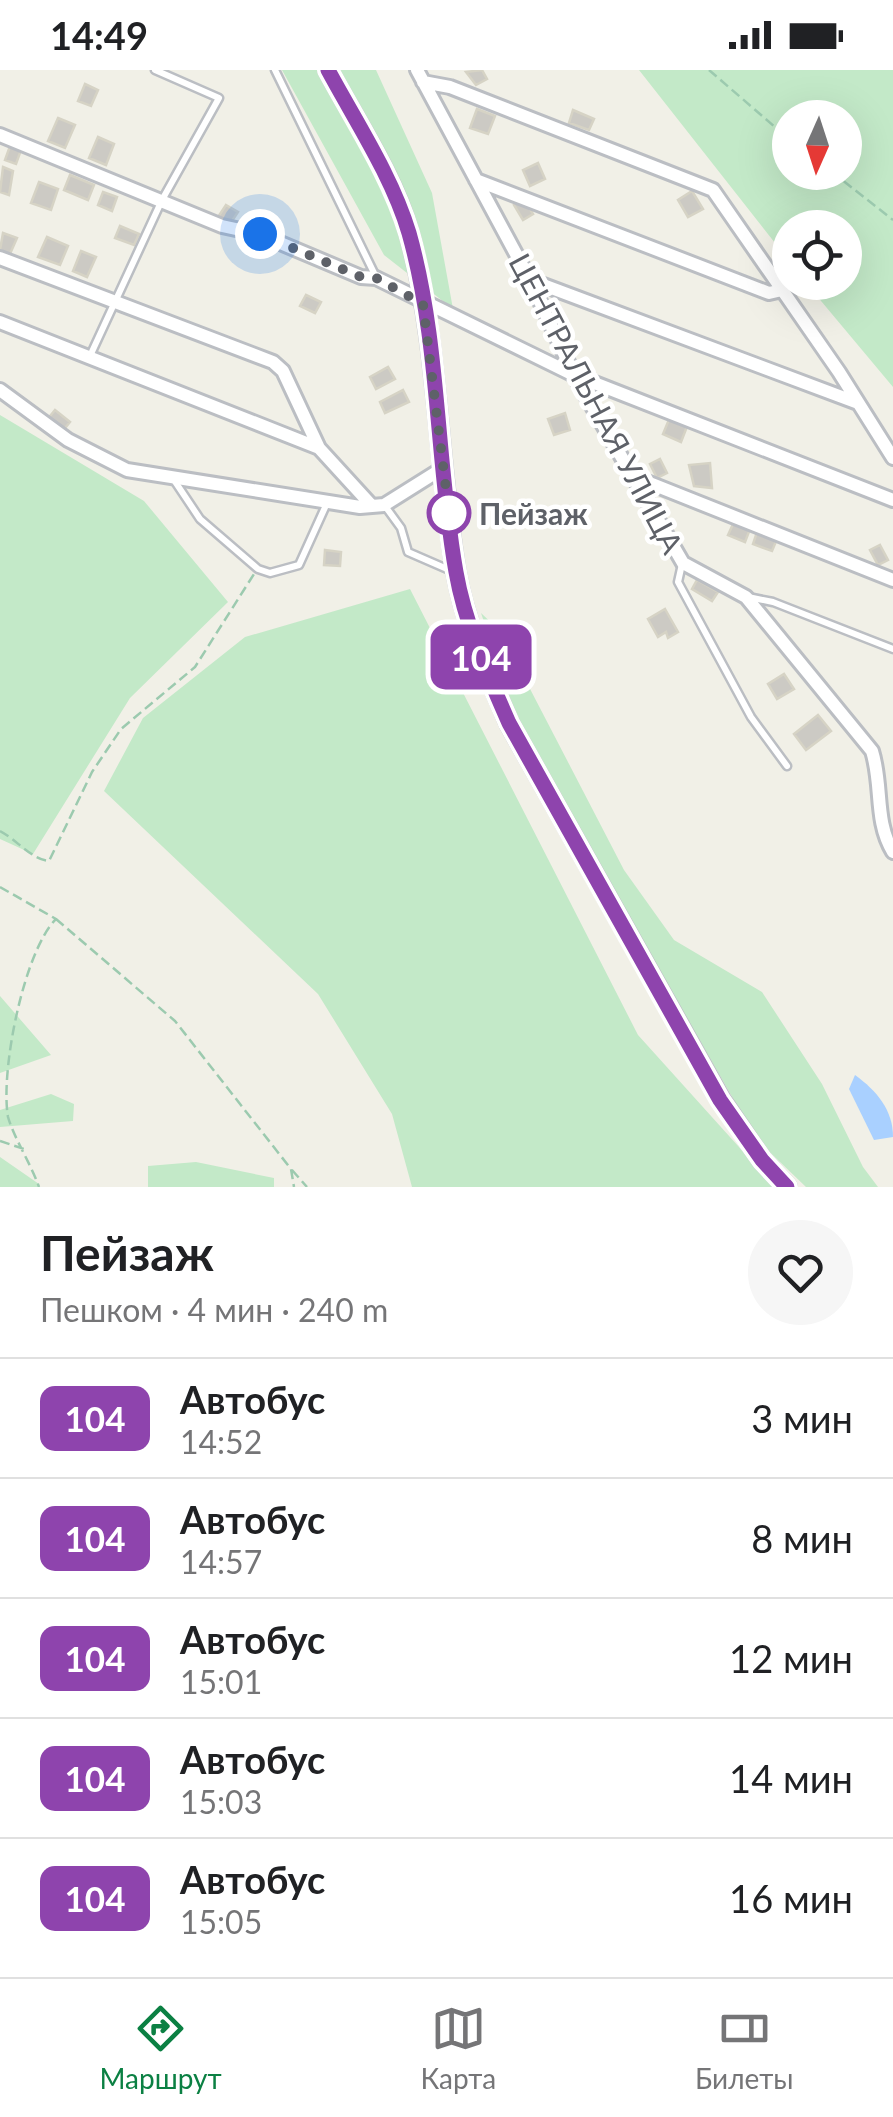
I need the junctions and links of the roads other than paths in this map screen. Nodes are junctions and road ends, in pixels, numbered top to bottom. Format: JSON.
{"nodes":[{"id":1,"x":155,"y":70,"type":"edge"},
{"id":2,"x":275,"y":70,"type":"edge"},
{"id":3,"x":328,"y":70,"type":"edge"},
{"id":4,"x":420,"y":76,"type":"edge"},
{"id":5,"x":0,"y":134,"type":"edge"},
{"id":6,"x":476,"y":180,"type":"junction"},
{"id":7,"x":162,"y":200,"type":"junction"},
{"id":8,"x":0,"y":258,"type":"edge"},
{"id":9,"x":772,"y":276,"type":"edge"},
{"id":10,"x":376,"y":278,"type":"junction"},
{"id":11,"x":530,"y":280,"type":"junction"},
{"id":12,"x":772,"y":292,"type":"edge"},
{"id":13,"x":789,"y":300,"type":"edge"},
{"id":14,"x":114,"y":304,"type":"junction"},
{"id":15,"x":423,"y":304,"type":"junction"},
{"id":16,"x":0,"y":322,"type":"edge"},
{"id":17,"x":89,"y":358,"type":"junction"},
{"id":18,"x":574,"y":375,"type":"junction"},
{"id":19,"x":0,"y":390,"type":"edge"},
{"id":20,"x":858,"y":402,"type":"junction"},
{"id":21,"x":320,"y":448,"type":"junction"},
{"id":22,"x":893,"y":458,"type":"edge"},
{"id":23,"x":442,"y":468,"type":"junction"},
{"id":24,"x":172,"y":476,"type":"junction"},
{"id":25,"x":637,"y":478,"type":"junction"},
{"id":26,"x":893,"y":500,"type":"edge"},
{"id":27,"x":328,"y":502,"type":"junction"},
{"id":28,"x":378,"y":506,"type":"junction"},
{"id":29,"x":683,"y":563,"type":"junction"},
{"id":30,"x":456,"y":573,"type":"junction"},
{"id":31,"x":893,"y":580,"type":"edge"},
{"id":32,"x":746,"y":597,"type":"junction"},
{"id":33,"x":893,"y":649,"type":"edge"},
{"id":34,"x":787,"y":766,"type":"dead end"},
{"id":35,"x":893,"y":852,"type":"edge"},
{"id":36,"x":787,"y":1187,"type":"edge"}],
"edges":[{"from":1,"to":7,"type":"lane"},
{"from":2,"to":10,"type":"lane"},
{"from":3,"to":15,"type":"main road"},
{"from":4,"to":6,"type":"street","name":"ЦЕНТРАЛЬНАЯ УЛИЦА"},
{"from":4,"to":9,"type":"street"},
{"from":5,"to":7,"type":"street"},
{"from":6,"to":11,"type":"street","name":"ЦЕНТРАЛЬНАЯ УЛИЦА"},
{"from":6,"to":12,"type":"street"},
{"from":7,"to":10,"type":"street"},
{"from":7,"to":14,"type":"lane"},
{"from":8,"to":14,"type":"street"},
{"from":10,"to":15,"type":"street"},
{"from":11,"to":18,"type":"street","name":"ЦЕНТРАЛЬНАЯ УЛИЦА"},
{"from":11,"to":20,"type":"street"},
{"from":13,"to":20,"type":"street"},
{"from":14,"to":17,"type":"lane"},
{"from":14,"to":21,"type":"street"},
{"from":15,"to":18,"type":"street"},
{"from":15,"to":23,"type":"main road"},
{"from":16,"to":17,"type":"street"},
{"from":17,"to":21,"type":"street"},
{"from":18,"to":25,"type":"street","name":"ЦЕНТРАЛЬНАЯ УЛИЦА"},
{"from":18,"to":26,"type":"street"},
{"from":19,"to":24,"type":"street"},
{"from":20,"to":22,"type":"street"},
{"from":21,"to":28,"type":"street"},
{"from":23,"to":28,"type":"street"},
{"from":23,"to":30,"type":"main road"},
{"from":24,"to":27,"type":"street"},
{"from":24,"to":27,"type":"lane"},
{"from":25,"to":29,"type":"street","name":"ЦЕНТРАЛЬНАЯ УЛИЦА"},
{"from":25,"to":31,"type":"street"},
{"from":27,"to":28,"type":"street"},
{"from":28,"to":30,"type":"lane"},
{"from":29,"to":32,"type":"street","name":"ЦЕНТРАЛЬНАЯ УЛИЦА"},
{"from":29,"to":34,"type":"lane"},
{"from":30,"to":36,"type":"main road"},
{"from":32,"to":33,"type":"lane"},
{"from":32,"to":35,"type":"street","name":"ЦЕНТРАЛЬНАЯ УЛИЦА"}]}
